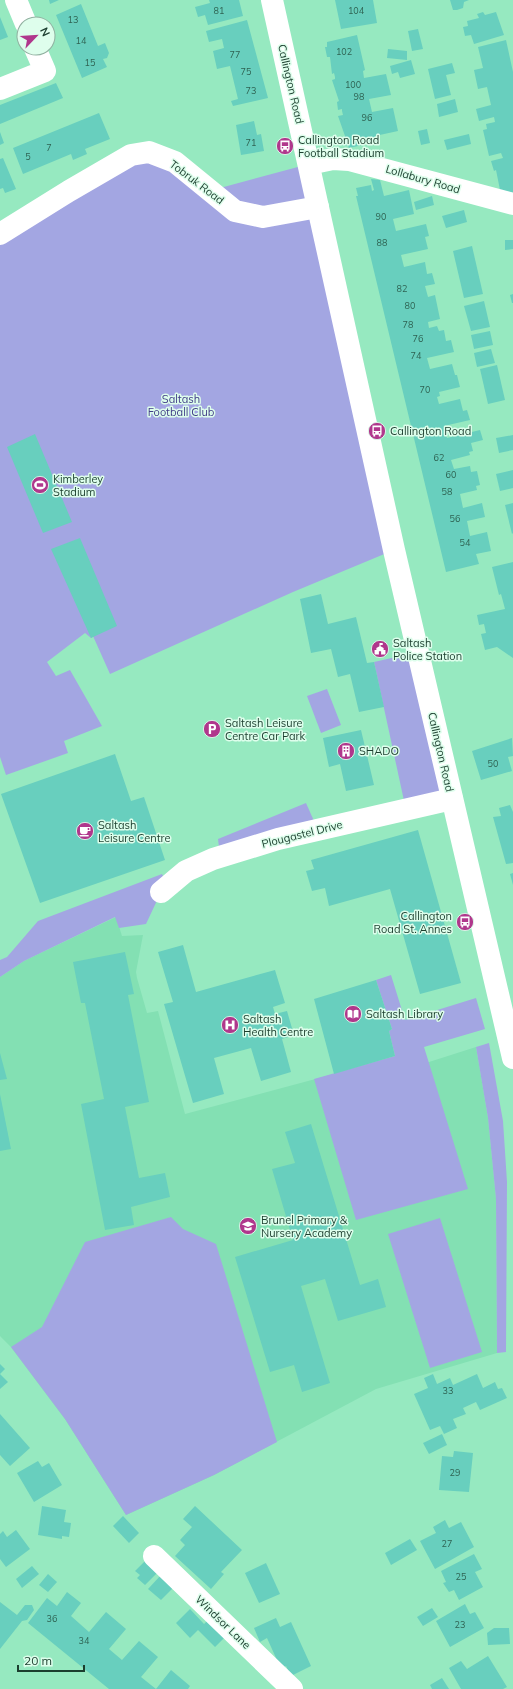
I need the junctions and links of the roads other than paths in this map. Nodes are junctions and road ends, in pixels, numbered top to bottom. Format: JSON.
{"nodes":[{"id":1,"x":16,"y":0,"type":"edge"},
{"id":2,"x":272,"y":0,"type":"edge"},
{"id":3,"x":23,"y":16,"type":"edge"},
{"id":4,"x":39,"y":56,"type":"edge"},
{"id":5,"x":0,"y":89,"type":"edge"},
{"id":6,"x":309,"y":164,"type":"junction"},
{"id":7,"x":513,"y":204,"type":"edge"},
{"id":8,"x":318,"y":207,"type":"junction"},
{"id":9,"x":0,"y":234,"type":"edge"},
{"id":10,"x":452,"y":799,"type":"junction"},
{"id":11,"x":161,"y":892,"type":"dead end"},
{"id":12,"x":513,"y":1058,"type":"edge"},
{"id":13,"x":154,"y":1556,"type":"dead end"},
{"id":14,"x":292,"y":1689,"type":"edge"}],
"edges":[{"from":1,"to":3,"type":"street"},
{"from":2,"to":6,"type":"street","name":"Callington Road"},
{"from":4,"to":5,"type":"street"},
{"from":6,"to":7,"type":"street","name":"Lollabury Road"},
{"from":6,"to":8,"type":"street","name":"Callington Road"},
{"from":8,"to":9,"type":"street","name":"Tobruk Road"},
{"from":8,"to":10,"type":"street","name":"Callington Road"},
{"from":10,"to":11,"type":"street","name":"Plougastel Drive"},
{"from":10,"to":12,"type":"street","name":"Callington Road"},
{"from":13,"to":14,"type":"street","name":"Windsor Lane"}]}
